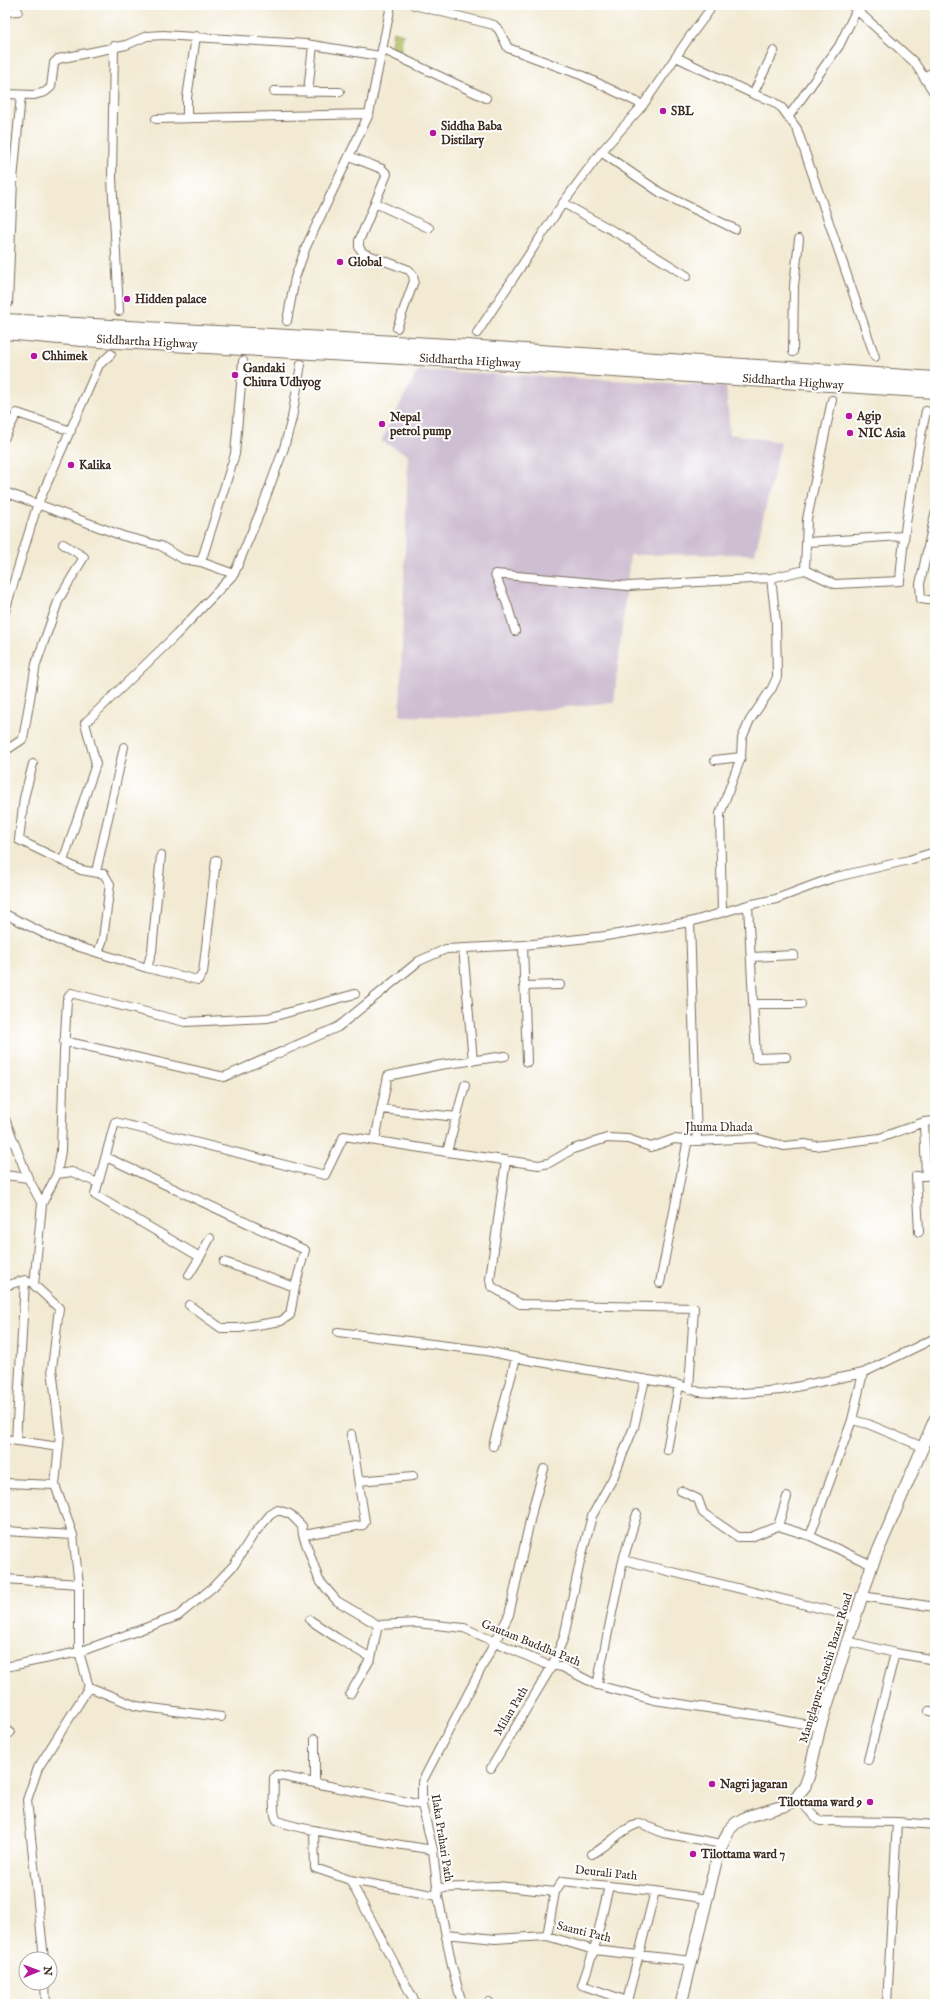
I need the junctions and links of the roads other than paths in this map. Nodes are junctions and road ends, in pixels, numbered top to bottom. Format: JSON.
{"nodes":[{"id":1,"x":391,"y":5,"type":"edge"},
{"id":2,"x":414,"y":5,"type":"edge"},
{"id":3,"x":710,"y":5,"type":"edge"},
{"id":4,"x":851,"y":5,"type":"edge"},
{"id":5,"x":858,"y":8,"type":"edge"},
{"id":6,"x":18,"y":11,"type":"dead end"},
{"id":7,"x":5,"y":12,"type":"edge"},
{"id":8,"x":196,"y":36,"type":"junction"},
{"id":9,"x":312,"y":45,"type":"junction"},
{"id":10,"x":114,"y":46,"type":"junction"},
{"id":11,"x":774,"y":51,"type":"dead end"},
{"id":12,"x":381,"y":52,"type":"junction"},
{"id":13,"x":676,"y":57,"type":"junction"},
{"id":14,"x":935,"y":70,"type":"edge"},
{"id":15,"x":924,"y":78,"type":"junction"},
{"id":16,"x":274,"y":91,"type":"dead end"},
{"id":17,"x":308,"y":92,"type":"junction"},
{"id":18,"x":340,"y":92,"type":"dead end"},
{"id":19,"x":5,"y":94,"type":"edge"},
{"id":20,"x":753,"y":94,"type":"junction"},
{"id":21,"x":935,"y":94,"type":"edge"},
{"id":22,"x":21,"y":95,"type":"junction"},
{"id":23,"x":486,"y":98,"type":"dead end"},
{"id":24,"x":643,"y":105,"type":"junction"},
{"id":25,"x":369,"y":114,"type":"junction"},
{"id":26,"x":789,"y":116,"type":"junction"},
{"id":27,"x":187,"y":118,"type":"junction"},
{"id":28,"x":156,"y":119,"type":"dead end"},
{"id":29,"x":600,"y":152,"type":"junction"},
{"id":30,"x":349,"y":156,"type":"junction"},
{"id":31,"x":375,"y":203,"type":"junction"},
{"id":32,"x":563,"y":203,"type":"junction"},
{"id":33,"x":429,"y":228,"type":"dead end"},
{"id":34,"x":735,"y":229,"type":"dead end"},
{"id":35,"x":799,"y":239,"type":"dead end"},
{"id":36,"x":8,"y":249,"type":"edge"},
{"id":37,"x":687,"y":276,"type":"dead end"},
{"id":38,"x":8,"y":303,"type":"dead end"},
{"id":39,"x":119,"y":311,"type":"dead end"},
{"id":40,"x":5,"y":321,"type":"edge"},
{"id":41,"x":286,"y":322,"type":"dead end"},
{"id":42,"x":397,"y":328,"type":"dead end"},
{"id":43,"x":5,"y":332,"type":"edge"},
{"id":44,"x":477,"y":333,"type":"dead end"},
{"id":45,"x":793,"y":352,"type":"dead end"},
{"id":46,"x":111,"y":354,"type":"dead end"},
{"id":47,"x":875,"y":357,"type":"dead end"},
{"id":48,"x":243,"y":362,"type":"dead end"},
{"id":49,"x":301,"y":364,"type":"dead end"},
{"id":50,"x":935,"y":379,"type":"edge"},
{"id":51,"x":935,"y":391,"type":"edge"},
{"id":52,"x":832,"y":400,"type":"dead end"},
{"id":53,"x":926,"y":411,"type":"dead end"},
{"id":54,"x":71,"y":431,"type":"junction"},
{"id":55,"x":5,"y":437,"type":"edge"},
{"id":56,"x":5,"y":492,"type":"edge"},
{"id":57,"x":37,"y":506,"type":"junction"},
{"id":58,"x":935,"y":514,"type":"edge"},
{"id":59,"x":903,"y":536,"type":"junction"},
{"id":60,"x":806,"y":542,"type":"junction"},
{"id":61,"x":63,"y":544,"type":"dead end"},
{"id":62,"x":201,"y":562,"type":"junction"},
{"id":63,"x":805,"y":570,"type":"junction"},
{"id":64,"x":234,"y":574,"type":"junction"},
{"id":65,"x":771,"y":578,"type":"junction"},
{"id":66,"x":935,"y":601,"type":"edge"},
{"id":67,"x":5,"y":611,"type":"edge"},
{"id":68,"x":515,"y":631,"type":"dead end"},
{"id":69,"x":124,"y":747,"type":"dead end"},
{"id":70,"x":5,"y":751,"type":"edge"},
{"id":71,"x":741,"y":756,"type":"junction"},
{"id":72,"x":715,"y":760,"type":"dead end"},
{"id":73,"x":33,"y":764,"type":"dead end"},
{"id":74,"x":935,"y":852,"type":"edge"},
{"id":75,"x":162,"y":855,"type":"dead end"},
{"id":76,"x":216,"y":860,"type":"dead end"},
{"id":77,"x":63,"y":861,"type":"junction"},
{"id":78,"x":96,"y":872,"type":"junction"},
{"id":79,"x":748,"y":905,"type":"junction"},
{"id":80,"x":722,"y":912,"type":"junction"},
{"id":81,"x":5,"y":914,"type":"edge"},
{"id":82,"x":690,"y":922,"type":"junction"},
{"id":83,"x":523,"y":945,"type":"junction"},
{"id":84,"x":462,"y":948,"type":"junction"},
{"id":85,"x":98,"y":953,"type":"junction"},
{"id":86,"x":794,"y":955,"type":"dead end"},
{"id":87,"x":751,"y":957,"type":"junction"},
{"id":88,"x":147,"y":968,"type":"junction"},
{"id":89,"x":560,"y":985,"type":"dead end"},
{"id":90,"x":524,"y":986,"type":"junction"},
{"id":91,"x":355,"y":994,"type":"dead end"},
{"id":92,"x":753,"y":1004,"type":"junction"},
{"id":93,"x":801,"y":1004,"type":"dead end"},
{"id":94,"x":64,"y":1041,"type":"junction"},
{"id":95,"x":505,"y":1056,"type":"dead end"},
{"id":96,"x":786,"y":1057,"type":"dead end"},
{"id":97,"x":473,"y":1061,"type":"junction"},
{"id":98,"x":527,"y":1062,"type":"dead end"},
{"id":99,"x":465,"y":1085,"type":"dead end"},
{"id":100,"x":381,"y":1109,"type":"junction"},
{"id":101,"x":457,"y":1117,"type":"junction"},
{"id":102,"x":5,"y":1119,"type":"edge"},
{"id":103,"x":935,"y":1121,"type":"edge"},
{"id":104,"x":924,"y":1122,"type":"junction"},
{"id":105,"x":688,"y":1138,"type":"junction"},
{"id":106,"x":375,"y":1140,"type":"junction"},
{"id":107,"x":697,"y":1141,"type":"junction"},
{"id":108,"x":447,"y":1152,"type":"junction"},
{"id":109,"x":106,"y":1157,"type":"junction"},
{"id":110,"x":506,"y":1160,"type":"junction"},
{"id":111,"x":56,"y":1174,"type":"junction"},
{"id":112,"x":5,"y":1176,"type":"edge"},
{"id":113,"x":28,"y":1178,"type":"junction"},
{"id":114,"x":98,"y":1183,"type":"junction"},
{"id":115,"x":42,"y":1204,"type":"junction"},
{"id":116,"x":919,"y":1232,"type":"dead end"},
{"id":117,"x":210,"y":1238,"type":"dead end"},
{"id":118,"x":200,"y":1257,"type":"junction"},
{"id":119,"x":224,"y":1262,"type":"dead end"},
{"id":120,"x":189,"y":1275,"type":"dead end"},
{"id":121,"x":25,"y":1280,"type":"junction"},
{"id":122,"x":660,"y":1283,"type":"dead end"},
{"id":123,"x":34,"y":1285,"type":"junction"},
{"id":124,"x":5,"y":1286,"type":"edge"},
{"id":125,"x":295,"y":1287,"type":"junction"},
{"id":126,"x":189,"y":1304,"type":"dead end"},
{"id":127,"x":338,"y":1332,"type":"dead end"},
{"id":128,"x":935,"y":1338,"type":"edge"},
{"id":129,"x":516,"y":1358,"type":"junction"},
{"id":130,"x":863,"y":1373,"type":"junction"},
{"id":131,"x":645,"y":1379,"type":"junction"},
{"id":132,"x":679,"y":1385,"type":"junction"},
{"id":133,"x":690,"y":1389,"type":"junction"},
{"id":134,"x":935,"y":1419,"type":"edge"},
{"id":135,"x":852,"y":1420,"type":"junction"},
{"id":136,"x":351,"y":1434,"type":"dead end"},
{"id":137,"x":5,"y":1439,"type":"edge"},
{"id":138,"x":16,"y":1441,"type":"junction"},
{"id":139,"x":493,"y":1446,"type":"dead end"},
{"id":140,"x":59,"y":1447,"type":"junction"},
{"id":141,"x":923,"y":1447,"type":"junction"},
{"id":142,"x":667,"y":1450,"type":"dead end"},
{"id":143,"x":544,"y":1468,"type":"dead end"},
{"id":144,"x":413,"y":1476,"type":"dead end"},
{"id":145,"x":359,"y":1481,"type":"junction"},
{"id":146,"x":5,"y":1483,"type":"edge"},
{"id":147,"x":56,"y":1485,"type":"junction"},
{"id":148,"x":681,"y":1491,"type":"dead end"},
{"id":149,"x":787,"y":1497,"type":"dead end"},
{"id":150,"x":636,"y":1514,"type":"dead end"},
{"id":151,"x":778,"y":1526,"type":"junction"},
{"id":152,"x":5,"y":1530,"type":"edge"},
{"id":153,"x":74,"y":1535,"type":"junction"},
{"id":154,"x":303,"y":1535,"type":"junction"},
{"id":155,"x":810,"y":1536,"type":"junction"},
{"id":156,"x":623,"y":1560,"type":"junction"},
{"id":157,"x":872,"y":1565,"type":"junction"},
{"id":158,"x":5,"y":1579,"type":"edge"},
{"id":159,"x":79,"y":1584,"type":"junction"},
{"id":160,"x":862,"y":1596,"type":"junction"},
{"id":161,"x":935,"y":1608,"type":"edge"},
{"id":162,"x":855,"y":1617,"type":"junction"},
{"id":163,"x":310,"y":1620,"type":"dead end"},
{"id":164,"x":378,"y":1625,"type":"junction"},
{"id":165,"x":847,"y":1641,"type":"junction"},
{"id":166,"x":495,"y":1642,"type":"junction"},
{"id":167,"x":79,"y":1652,"type":"junction"},
{"id":168,"x":895,"y":1653,"type":"junction"},
{"id":169,"x":371,"y":1658,"type":"junction"},
{"id":170,"x":935,"y":1660,"type":"edge"},
{"id":171,"x":552,"y":1666,"type":"junction"},
{"id":172,"x":5,"y":1667,"type":"edge"},
{"id":173,"x":597,"y":1685,"type":"junction"},
{"id":174,"x":89,"y":1687,"type":"junction"},
{"id":175,"x":350,"y":1694,"type":"dead end"},
{"id":176,"x":221,"y":1717,"type":"dead end"},
{"id":177,"x":820,"y":1728,"type":"junction"},
{"id":178,"x":315,"y":1739,"type":"dead end"},
{"id":179,"x":868,"y":1760,"type":"dead end"},
{"id":180,"x":491,"y":1768,"type":"dead end"},
{"id":181,"x":315,"y":1782,"type":"junction"},
{"id":182,"x":796,"y":1798,"type":"junction"},
{"id":183,"x":422,"y":1805,"type":"junction"},
{"id":184,"x":897,"y":1822,"type":"junction"},
{"id":185,"x":935,"y":1825,"type":"edge"},
{"id":186,"x":314,"y":1830,"type":"junction"},
{"id":187,"x":722,"y":1844,"type":"junction"},
{"id":188,"x":433,"y":1850,"type":"junction"},
{"id":189,"x":592,"y":1854,"type":"dead end"},
{"id":190,"x":350,"y":1880,"type":"junction"},
{"id":191,"x":609,"y":1886,"type":"junction"},
{"id":192,"x":655,"y":1891,"type":"junction"},
{"id":193,"x":438,"y":1892,"type":"junction"},
{"id":194,"x":555,"y":1892,"type":"junction"},
{"id":195,"x":707,"y":1899,"type":"junction"},
{"id":196,"x":446,"y":1934,"type":"junction"},
{"id":197,"x":547,"y":1936,"type":"junction"},
{"id":198,"x":594,"y":1950,"type":"junction"},
{"id":199,"x":43,"y":1951,"type":"edge"},
{"id":200,"x":638,"y":1955,"type":"junction"},
{"id":201,"x":692,"y":1961,"type":"junction"},
{"id":202,"x":45,"y":1991,"type":"edge"},
{"id":203,"x":46,"y":2004,"type":"edge"},
{"id":204,"x":416,"y":2004,"type":"edge"},
{"id":205,"x":462,"y":2004,"type":"edge"},
{"id":206,"x":681,"y":2004,"type":"edge"},
{"id":207,"x":887,"y":2004,"type":"edge"}],
"edges":[{"from":1,"to":12,"type":"street"},
{"from":2,"to":24,"type":"street"},
{"from":3,"to":13,"type":"street"},
{"from":4,"to":5,"type":"street"},
{"from":5,"to":15,"type":"street"},
{"from":5,"to":26,"type":"street"},
{"from":6,"to":7,"type":"street"},
{"from":8,"to":9,"type":"street"},
{"from":8,"to":10,"type":"street"},
{"from":8,"to":27,"type":"street"},
{"from":9,"to":12,"type":"street"},
{"from":9,"to":17,"type":"street"},
{"from":10,"to":22,"type":"street"},
{"from":10,"to":39,"type":"street"},
{"from":11,"to":20,"type":"street"},
{"from":12,"to":23,"type":"street"},
{"from":12,"to":25,"type":"street"},
{"from":13,"to":20,"type":"street"},
{"from":13,"to":24,"type":"street"},
{"from":14,"to":15,"type":"street"},
{"from":15,"to":21,"type":"street"},
{"from":16,"to":17,"type":"street"},
{"from":17,"to":18,"type":"street"},
{"from":19,"to":22,"type":"street"},
{"from":20,"to":26,"type":"street"},
{"from":22,"to":36,"type":"street"},
{"from":24,"to":29,"type":"street"},
{"from":25,"to":27,"type":"street"},
{"from":25,"to":30,"type":"street"},
{"from":26,"to":47,"type":"street"},
{"from":27,"to":28,"type":"street"},
{"from":29,"to":32,"type":"street"},
{"from":29,"to":34,"type":"street"},
{"from":30,"to":31,"type":"street"},
{"from":30,"to":41,"type":"street"},
{"from":31,"to":33,"type":"street"},
{"from":31,"to":42,"type":"street"},
{"from":32,"to":37,"type":"street"},
{"from":32,"to":44,"type":"street"},
{"from":35,"to":45,"type":"street"},
{"from":36,"to":38,"type":"street"},
{"from":40,"to":50,"type":"highway","name":"Siddhartha Highway"},
{"from":43,"to":51,"type":"highway","name":"Siddhartha Highway"},
{"from":46,"to":54,"type":"street"},
{"from":48,"to":62,"type":"street"},
{"from":49,"to":64,"type":"street"},
{"from":52,"to":60,"type":"street"},
{"from":53,"to":59,"type":"street"},
{"from":54,"to":55,"type":"street"},
{"from":54,"to":57,"type":"street"},
{"from":56,"to":57,"type":"street"},
{"from":57,"to":62,"type":"street"},
{"from":57,"to":67,"type":"street"},
{"from":58,"to":66,"type":"street"},
{"from":59,"to":60,"type":"street"},
{"from":59,"to":63,"type":"street"},
{"from":60,"to":63,"type":"street"},
{"from":61,"to":70,"type":"street"},
{"from":62,"to":64,"type":"street"},
{"from":63,"to":65,"type":"street"},
{"from":64,"to":77,"type":"street"},
{"from":65,"to":68,"type":"street"},
{"from":65,"to":71,"type":"street"},
{"from":69,"to":78,"type":"street"},
{"from":71,"to":72,"type":"street"},
{"from":71,"to":80,"type":"street"},
{"from":73,"to":77,"type":"street"},
{"from":74,"to":79,"type":"street"},
{"from":75,"to":88,"type":"street"},
{"from":76,"to":88,"type":"street"},
{"from":77,"to":78,"type":"street"},
{"from":78,"to":85,"type":"street"},
{"from":79,"to":80,"type":"street"},
{"from":79,"to":87,"type":"street"},
{"from":80,"to":82,"type":"street"},
{"from":81,"to":85,"type":"street"},
{"from":82,"to":83,"type":"street"},
{"from":82,"to":107,"type":"street"},
{"from":83,"to":84,"type":"street"},
{"from":83,"to":90,"type":"street"},
{"from":84,"to":94,"type":"street"},
{"from":84,"to":97,"type":"street"},
{"from":85,"to":88,"type":"street"},
{"from":86,"to":87,"type":"street"},
{"from":87,"to":92,"type":"street"},
{"from":89,"to":90,"type":"street"},
{"from":90,"to":98,"type":"street"},
{"from":91,"to":94,"type":"street"},
{"from":92,"to":93,"type":"street"},
{"from":92,"to":96,"type":"street"},
{"from":94,"to":111,"type":"street"},
{"from":95,"to":97,"type":"street"},
{"from":97,"to":100,"type":"street"},
{"from":99,"to":101,"type":"street"},
{"from":100,"to":101,"type":"street"},
{"from":100,"to":106,"type":"street"},
{"from":101,"to":108,"type":"street"},
{"from":102,"to":113,"type":"street"},
{"from":103,"to":104,"type":"street","name":"Jhuma Dhada"},
{"from":104,"to":107,"type":"street","name":"Jhuma Dhada"},
{"from":104,"to":116,"type":"street"},
{"from":105,"to":107,"type":"street","name":"Jhuma Dhada"},
{"from":105,"to":110,"type":"street","name":"Jhuma Dhada"},
{"from":105,"to":122,"type":"street"},
{"from":106,"to":108,"type":"street","name":"Jhuma Dhada"},
{"from":106,"to":109,"type":"street","name":"Jhuma Dhada"},
{"from":108,"to":110,"type":"street","name":"Jhuma Dhada"},
{"from":109,"to":114,"type":"street"},
{"from":109,"to":125,"type":"street"},
{"from":110,"to":133,"type":"street"},
{"from":111,"to":114,"type":"street"},
{"from":111,"to":115,"type":"street"},
{"from":112,"to":113,"type":"street"},
{"from":113,"to":115,"type":"street"},
{"from":114,"to":118,"type":"street"},
{"from":115,"to":123,"type":"street"},
{"from":117,"to":118,"type":"street"},
{"from":118,"to":120,"type":"street"},
{"from":119,"to":125,"type":"street"},
{"from":121,"to":123,"type":"street"},
{"from":121,"to":124,"type":"street"},
{"from":121,"to":138,"type":"street"},
{"from":123,"to":140,"type":"street"},
{"from":125,"to":126,"type":"street"},
{"from":127,"to":129,"type":"street"},
{"from":128,"to":130,"type":"street"},
{"from":129,"to":131,"type":"street"},
{"from":129,"to":139,"type":"street"},
{"from":130,"to":133,"type":"street"},
{"from":130,"to":135,"type":"street"},
{"from":131,"to":132,"type":"street"},
{"from":131,"to":171,"type":"street","name":"Milan Path"},
{"from":132,"to":133,"type":"street"},
{"from":132,"to":142,"type":"street"},
{"from":134,"to":141,"type":"street","name":"Manglapur-Kanchi Bazar Road"},
{"from":135,"to":141,"type":"street"},
{"from":135,"to":155,"type":"street"},
{"from":136,"to":145,"type":"street"},
{"from":137,"to":138,"type":"street"},
{"from":138,"to":140,"type":"street"},
{"from":140,"to":147,"type":"street"},
{"from":141,"to":157,"type":"street","name":"Manglapur-Kanchi Bazar Road"},
{"from":143,"to":166,"type":"street","name":"Ilaka Prahari Path"},
{"from":144,"to":145,"type":"street"},
{"from":145,"to":154,"type":"street"},
{"from":146,"to":147,"type":"street"},
{"from":147,"to":153,"type":"street"},
{"from":148,"to":151,"type":"street"},
{"from":149,"to":151,"type":"street"},
{"from":150,"to":156,"type":"street"},
{"from":151,"to":155,"type":"street"},
{"from":152,"to":153,"type":"street"},
{"from":153,"to":159,"type":"street"},
{"from":154,"to":164,"type":"street"},
{"from":154,"to":167,"type":"street"},
{"from":155,"to":157,"type":"street"},
{"from":156,"to":162,"type":"street"},
{"from":156,"to":173,"type":"street"},
{"from":157,"to":160,"type":"street","name":"Manglapur-Kanchi Bazar Road"},
{"from":158,"to":159,"type":"street"},
{"from":159,"to":167,"type":"street"},
{"from":160,"to":161,"type":"street"},
{"from":160,"to":162,"type":"street","name":"Manglapur-Kanchi Bazar Road"},
{"from":162,"to":165,"type":"street","name":"Manglapur-Kanchi Bazar Road"},
{"from":163,"to":169,"type":"street"},
{"from":164,"to":166,"type":"street","name":"Gautam Buddha Path"},
{"from":164,"to":169,"type":"street"},
{"from":165,"to":168,"type":"street"},
{"from":165,"to":177,"type":"street","name":"Manglapur-Kanchi Bazar Road"},
{"from":166,"to":171,"type":"street","name":"Gautam Buddha Path"},
{"from":166,"to":183,"type":"street","name":"Ilaka Prahari Path"},
{"from":167,"to":172,"type":"street"},
{"from":167,"to":174,"type":"street"},
{"from":168,"to":170,"type":"street"},
{"from":168,"to":179,"type":"street"},
{"from":169,"to":175,"type":"street"},
{"from":171,"to":173,"type":"street","name":"Gautam Buddha Path"},
{"from":171,"to":180,"type":"street","name":"Milan Path"},
{"from":173,"to":177,"type":"street","name":"Gautam Buddha Path"},
{"from":174,"to":176,"type":"street"},
{"from":174,"to":199,"type":"street"},
{"from":177,"to":182,"type":"street","name":"Manglapur-Kanchi Bazar Road"},
{"from":178,"to":181,"type":"street"},
{"from":181,"to":183,"type":"street"},
{"from":181,"to":186,"type":"street"},
{"from":182,"to":184,"type":"street"},
{"from":182,"to":187,"type":"street","name":"Manglapur-Kanchi Bazar Road"},
{"from":183,"to":188,"type":"street","name":"Ilaka Prahari Path"},
{"from":184,"to":185,"type":"street"},
{"from":184,"to":207,"type":"street"},
{"from":186,"to":188,"type":"street"},
{"from":186,"to":190,"type":"street"},
{"from":187,"to":189,"type":"street"},
{"from":187,"to":195,"type":"street","name":"Manglapur-Kanchi Bazar Road"},
{"from":188,"to":193,"type":"street","name":"Ilaka Prahari Path"},
{"from":190,"to":193,"type":"street"},
{"from":190,"to":204,"type":"street"},
{"from":191,"to":192,"type":"street","name":"Deurali Path"},
{"from":191,"to":194,"type":"street","name":"Deurali Path"},
{"from":191,"to":198,"type":"street"},
{"from":192,"to":195,"type":"street","name":"Deurali Path"},
{"from":192,"to":200,"type":"street"},
{"from":193,"to":194,"type":"street"},
{"from":193,"to":196,"type":"street","name":"Ilaka Prahari Path"},
{"from":194,"to":197,"type":"street"},
{"from":195,"to":201,"type":"street","name":"Manglapur-Kanchi Bazar Road"},
{"from":196,"to":197,"type":"street","name":"Saanti Path"},
{"from":196,"to":205,"type":"street","name":"Ilaka Prahari Path"},
{"from":197,"to":198,"type":"street","name":"Saanti Path"},
{"from":198,"to":200,"type":"street","name":"Saanti Path"},
{"from":198,"to":200,"type":"street"},
{"from":200,"to":201,"type":"street","name":"Saanti Path"},
{"from":201,"to":206,"type":"street","name":"Manglapur-Kanchi Bazar Road"},
{"from":202,"to":203,"type":"street"}]}
